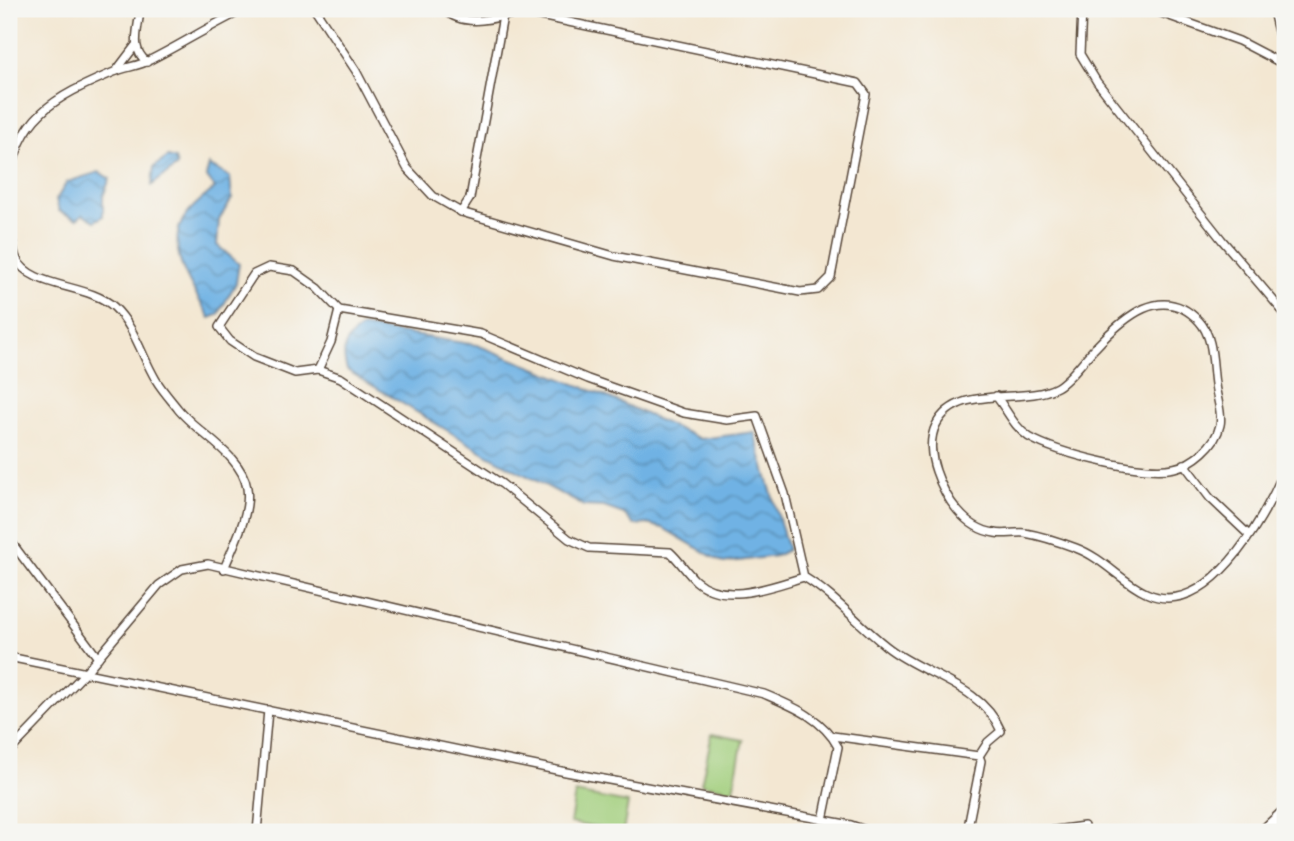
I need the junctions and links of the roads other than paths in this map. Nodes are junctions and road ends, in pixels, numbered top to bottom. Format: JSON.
{"nodes":[{"id":1,"x":140,"y":9,"type":"edge"},
{"id":2,"x":245,"y":9,"type":"edge"},
{"id":3,"x":315,"y":9,"type":"edge"},
{"id":4,"x":443,"y":9,"type":"edge"},
{"id":5,"x":1082,"y":9,"type":"edge"},
{"id":6,"x":1150,"y":9,"type":"edge"},
{"id":7,"x":1275,"y":9,"type":"edge"},
{"id":8,"x":503,"y":16,"type":"junction"},
{"id":9,"x":135,"y":46,"type":"junction"},
{"id":10,"x":1285,"y":54,"type":"edge"},
{"id":11,"x":147,"y":62,"type":"junction"},
{"id":12,"x":1285,"y":65,"type":"edge"},
{"id":13,"x":116,"y":71,"type":"junction"},
{"id":14,"x":9,"y":187,"type":"edge"},
{"id":15,"x":461,"y":212,"type":"junction"},
{"id":16,"x":9,"y":221,"type":"edge"},
{"id":17,"x":339,"y":310,"type":"junction"},
{"id":18,"x":1285,"y":314,"type":"edge"},
{"id":19,"x":318,"y":370,"type":"junction"},
{"id":20,"x":996,"y":396,"type":"junction"},
{"id":21,"x":1184,"y":464,"type":"junction"},
{"id":22,"x":1285,"y":467,"type":"edge"},
{"id":23,"x":1284,"y":477,"type":"edge"},
{"id":24,"x":1249,"y":535,"type":"junction"},
{"id":25,"x":9,"y":539,"type":"edge"},
{"id":26,"x":225,"y":569,"type":"junction"},
{"id":27,"x":804,"y":577,"type":"junction"},
{"id":28,"x":9,"y":657,"type":"edge"},
{"id":29,"x":98,"y":658,"type":"junction"},
{"id":30,"x":86,"y":672,"type":"junction"},
{"id":31,"x":268,"y":710,"type":"junction"},
{"id":32,"x":833,"y":736,"type":"junction"},
{"id":33,"x":9,"y":751,"type":"edge"},
{"id":34,"x":979,"y":756,"type":"junction"},
{"id":35,"x":1285,"y":813,"type":"edge"},
{"id":36,"x":823,"y":820,"type":"junction"},
{"id":37,"x":257,"y":832,"type":"edge"},
{"id":38,"x":871,"y":832,"type":"edge"},
{"id":39,"x":967,"y":832,"type":"edge"},
{"id":40,"x":1041,"y":832,"type":"edge"},
{"id":41,"x":1085,"y":832,"type":"edge"},
{"id":42,"x":1265,"y":832,"type":"edge"}],
"edges":[{"from":1,"to":9,"type":"street"},
{"from":2,"to":11,"type":"street"},
{"from":3,"to":15,"type":"street"},
{"from":4,"to":8,"type":"street"},
{"from":5,"to":18,"type":"street"},
{"from":6,"to":12,"type":"street"},
{"from":7,"to":10,"type":"street"},
{"from":8,"to":15,"type":"street"},
{"from":8,"to":15,"type":"street"},
{"from":9,"to":11,"type":"street"},
{"from":9,"to":13,"type":"street"},
{"from":11,"to":13,"type":"street"},
{"from":13,"to":14,"type":"street"},
{"from":16,"to":26,"type":"street"},
{"from":17,"to":19,"type":"street"},
{"from":17,"to":19,"type":"street"},
{"from":17,"to":27,"type":"street"},
{"from":19,"to":27,"type":"street"},
{"from":20,"to":21,"type":"street"},
{"from":20,"to":21,"type":"street"},
{"from":20,"to":24,"type":"street"},
{"from":21,"to":24,"type":"street"},
{"from":22,"to":23,"type":"street"},
{"from":23,"to":24,"type":"street"},
{"from":25,"to":29,"type":"street"},
{"from":26,"to":29,"type":"street"},
{"from":26,"to":32,"type":"street"},
{"from":27,"to":34,"type":"street"},
{"from":28,"to":30,"type":"street"},
{"from":29,"to":30,"type":"street"},
{"from":30,"to":31,"type":"street"},
{"from":30,"to":33,"type":"street"},
{"from":31,"to":36,"type":"street"},
{"from":31,"to":37,"type":"street"},
{"from":32,"to":34,"type":"street"},
{"from":32,"to":36,"type":"street"},
{"from":34,"to":39,"type":"street"},
{"from":35,"to":42,"type":"highway"},
{"from":36,"to":38,"type":"street"},
{"from":40,"to":41,"type":"street"}]}
